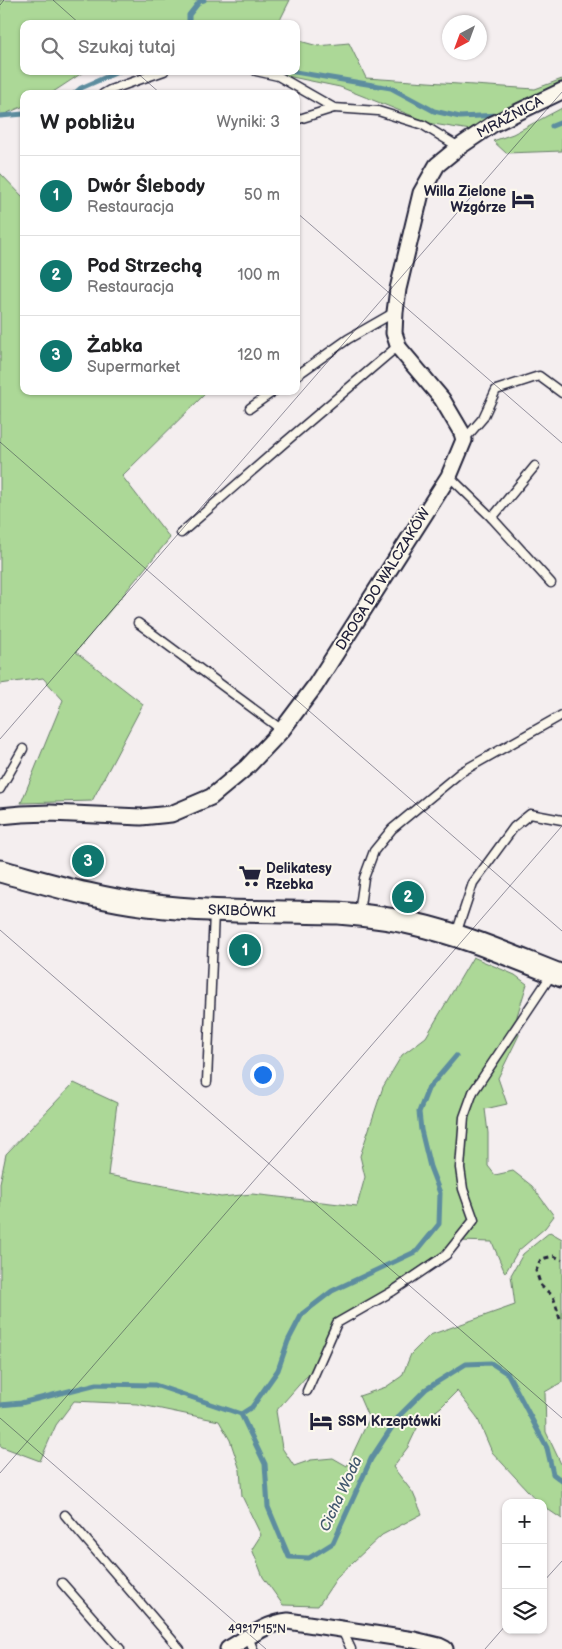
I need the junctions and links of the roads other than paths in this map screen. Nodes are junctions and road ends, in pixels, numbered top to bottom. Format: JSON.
{"nodes":[{"id":1,"x":153,"y":75,"type":"edge"},
{"id":2,"x":274,"y":75,"type":"edge"},
{"id":3,"x":110,"y":90,"type":"edge"},
{"id":4,"x":562,"y":91,"type":"edge"},
{"id":5,"x":334,"y":108,"type":"junction"},
{"id":6,"x":300,"y":119,"type":"edge"},
{"id":7,"x":459,"y":146,"type":"junction"},
{"id":8,"x":395,"y":312,"type":"junction"},
{"id":9,"x":398,"y":345,"type":"junction"},
{"id":10,"x":300,"y":373,"type":"edge"},
{"id":11,"x":562,"y":393,"type":"edge"},
{"id":12,"x":268,"y":395,"type":"edge"},
{"id":13,"x":250,"y":408,"type":"dead end"},
{"id":14,"x":464,"y":440,"type":"junction"},
{"id":15,"x":535,"y":466,"type":"dead end"},
{"id":16,"x":449,"y":476,"type":"junction"},
{"id":17,"x":492,"y":518,"type":"junction"},
{"id":18,"x":181,"y":533,"type":"dead end"},
{"id":19,"x":551,"y":583,"type":"dead end"},
{"id":20,"x":138,"y":622,"type":"dead end"},
{"id":21,"x":562,"y":715,"type":"edge"},
{"id":22,"x":282,"y":730,"type":"junction"},
{"id":23,"x":23,"y":749,"type":"dead end"},
{"id":24,"x":0,"y":789,"type":"edge"},
{"id":25,"x":0,"y":816,"type":"edge"},
{"id":26,"x":562,"y":820,"type":"edge"},
{"id":27,"x":0,"y":871,"type":"edge"},
{"id":28,"x":214,"y":910,"type":"junction"},
{"id":29,"x":359,"y":915,"type":"junction"},
{"id":30,"x":456,"y":936,"type":"junction"},
{"id":31,"x":557,"y":974,"type":"edge"},
{"id":32,"x":206,"y":1082,"type":"dead end"},
{"id":33,"x":307,"y":1391,"type":"dead end"},
{"id":34,"x":65,"y":1515,"type":"dead end"},
{"id":35,"x":62,"y":1584,"type":"dead end"},
{"id":36,"x":342,"y":1630,"type":"junction"},
{"id":37,"x":250,"y":1643,"type":"edge"},
{"id":38,"x":120,"y":1649,"type":"edge"},
{"id":39,"x":180,"y":1649,"type":"edge"},
{"id":40,"x":228,"y":1649,"type":"edge"},
{"id":41,"x":351,"y":1649,"type":"edge"},
{"id":42,"x":445,"y":1649,"type":"edge"}],
"edges":[{"from":1,"to":3,"type":"lane"},
{"from":2,"to":5,"type":"lane"},
{"from":4,"to":7,"type":"street","name":"MRAŹNICA"},
{"from":5,"to":6,"type":"lane"},
{"from":5,"to":7,"type":"lane"},
{"from":7,"to":8,"type":"street"},
{"from":8,"to":9,"type":"street"},
{"from":8,"to":10,"type":"lane"},
{"from":9,"to":14,"type":"street"},
{"from":9,"to":18,"type":"lane"},
{"from":11,"to":14,"type":"lane"},
{"from":12,"to":13,"type":"lane"},
{"from":14,"to":16,"type":"street","name":"DROGA DO WALCZAKÓW"},
{"from":15,"to":17,"type":"lane"},
{"from":16,"to":17,"type":"lane"},
{"from":16,"to":22,"type":"street","name":"DROGA DO WALCZAKÓW"},
{"from":17,"to":19,"type":"lane"},
{"from":20,"to":22,"type":"lane"},
{"from":21,"to":29,"type":"lane"},
{"from":22,"to":25,"type":"street","name":"DROGA DO WALCZAKÓW"},
{"from":23,"to":24,"type":"lane"},
{"from":26,"to":30,"type":"lane"},
{"from":27,"to":28,"type":"main road","name":"SKIBÓWKI"},
{"from":28,"to":29,"type":"main road","name":"SKIBÓWKI"},
{"from":28,"to":32,"type":"lane"},
{"from":29,"to":30,"type":"main road","name":"SKIBÓWKI"},
{"from":30,"to":31,"type":"main road","name":"SKIBÓWKI"},
{"from":31,"to":33,"type":"lane"},
{"from":34,"to":39,"type":"lane"},
{"from":35,"to":38,"type":"lane"},
{"from":36,"to":37,"type":"street"},
{"from":36,"to":41,"type":"lane"},
{"from":36,"to":42,"type":"street"},
{"from":37,"to":40,"type":"street"}]}
